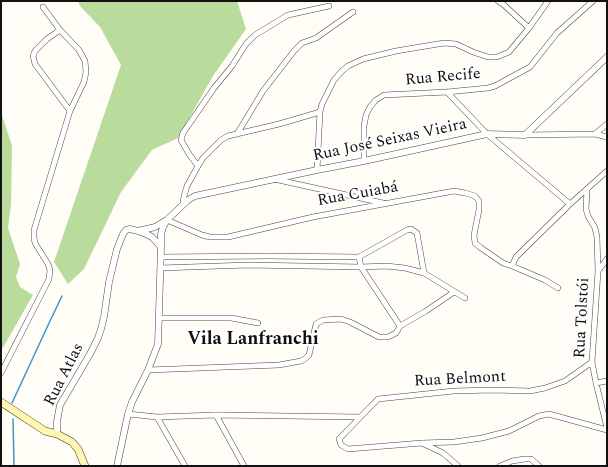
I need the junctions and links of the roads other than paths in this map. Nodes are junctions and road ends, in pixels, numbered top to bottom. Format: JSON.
{"nodes":[{"id":1,"x":498,"y":1,"type":"edge"},
{"id":2,"x":548,"y":1,"type":"edge"},
{"id":3,"x":593,"y":1,"type":"edge"},
{"id":4,"x":329,"y":6,"type":"dead end"},
{"id":5,"x":43,"y":7,"type":"dead end"},
{"id":6,"x":353,"y":12,"type":"dead end"},
{"id":7,"x":530,"y":28,"type":"junction"},
{"id":8,"x":60,"y":30,"type":"junction"},
{"id":9,"x":607,"y":57,"type":"edge"},
{"id":10,"x":447,"y":92,"type":"junction"},
{"id":11,"x":70,"y":111,"type":"junction"},
{"id":12,"x":320,"y":112,"type":"junction"},
{"id":13,"x":607,"y":124,"type":"edge"},
{"id":14,"x":237,"y":134,"type":"junction"},
{"id":15,"x":487,"y":134,"type":"junction"},
{"id":16,"x":595,"y":134,"type":"junction"},
{"id":17,"x":525,"y":135,"type":"junction"},
{"id":18,"x":607,"y":136,"type":"edge"},
{"id":19,"x":364,"y":161,"type":"junction"},
{"id":20,"x":198,"y":166,"type":"junction"},
{"id":21,"x":317,"y":170,"type":"junction"},
{"id":22,"x":607,"y":171,"type":"edge"},
{"id":23,"x":273,"y":179,"type":"junction"},
{"id":24,"x":587,"y":189,"type":"junction"},
{"id":25,"x":386,"y":203,"type":"junction"},
{"id":26,"x":183,"y":204,"type":"junction"},
{"id":27,"x":570,"y":204,"type":"junction"},
{"id":28,"x":167,"y":220,"type":"junction"},
{"id":29,"x":138,"y":231,"type":"junction"},
{"id":30,"x":161,"y":247,"type":"junction"},
{"id":31,"x":247,"y":256,"type":"junction"},
{"id":32,"x":160,"y":257,"type":"junction"},
{"id":33,"x":358,"y":257,"type":"junction"},
{"id":34,"x":607,"y":259,"type":"edge"},
{"id":35,"x":248,"y":265,"type":"junction"},
{"id":36,"x":512,"y":266,"type":"junction"},
{"id":37,"x":361,"y":267,"type":"junction"},
{"id":38,"x":160,"y":268,"type":"junction"},
{"id":39,"x":598,"y":271,"type":"junction"},
{"id":40,"x":424,"y":273,"type":"junction"},
{"id":41,"x":558,"y":288,"type":"dead end"},
{"id":42,"x":454,"y":292,"type":"junction"},
{"id":43,"x":464,"y":298,"type":"dead end"},
{"id":44,"x":159,"y":318,"type":"junction"},
{"id":45,"x":258,"y":323,"type":"dead end"},
{"id":46,"x":400,"y":326,"type":"junction"},
{"id":47,"x":592,"y":362,"type":"junction"},
{"id":48,"x":148,"y":370,"type":"junction"},
{"id":49,"x":1,"y":373,"type":"edge"},
{"id":50,"x":607,"y":381,"type":"edge"},
{"id":51,"x":596,"y":383,"type":"junction"},
{"id":52,"x":1,"y":402,"type":"edge"},
{"id":53,"x":1,"y":406,"type":"edge"},
{"id":54,"x":9,"y":408,"type":"junction"},
{"id":55,"x":128,"y":414,"type":"junction"},
{"id":56,"x":216,"y":415,"type":"junction"},
{"id":57,"x":157,"y":417,"type":"junction"},
{"id":58,"x":360,"y":417,"type":"junction"},
{"id":59,"x":607,"y":429,"type":"edge"},
{"id":60,"x":57,"y":434,"type":"junction"},
{"id":61,"x":422,"y":443,"type":"junction"},
{"id":62,"x":85,"y":466,"type":"edge"},
{"id":63,"x":117,"y":466,"type":"edge"},
{"id":64,"x":185,"y":466,"type":"edge"},
{"id":65,"x":244,"y":466,"type":"edge"},
{"id":66,"x":458,"y":466,"type":"edge"},
{"id":67,"x":500,"y":466,"type":"edge"},
{"id":68,"x":539,"y":466,"type":"edge"}],
"edges":[{"from":1,"to":7,"type":"street"},
{"from":2,"to":7,"type":"street"},
{"from":3,"to":10,"type":"street","name":"Rua Recife"},
{"from":4,"to":20,"type":"street"},
{"from":5,"to":8,"type":"street"},
{"from":6,"to":14,"type":"street"},
{"from":7,"to":12,"type":"street"},
{"from":8,"to":11,"type":"street"},
{"from":8,"to":11,"type":"street"},
{"from":9,"to":17,"type":"street"},
{"from":10,"to":15,"type":"street"},
{"from":10,"to":19,"type":"street","name":"Rua Recife"},
{"from":11,"to":49,"type":"street"},
{"from":12,"to":14,"type":"street"},
{"from":12,"to":21,"type":"street"},
{"from":13,"to":16,"type":"street"},
{"from":14,"to":20,"type":"street"},
{"from":15,"to":17,"type":"street","name":"Rua José Seixas Vieira"},
{"from":15,"to":19,"type":"street","name":"Rua José Seixas Vieira"},
{"from":15,"to":27,"type":"street"},
{"from":16,"to":17,"type":"street","name":"Rua José Seixas Vieira"},
{"from":16,"to":18,"type":"street","name":"Rua José Seixas Vieira"},
{"from":19,"to":21,"type":"street","name":"Rua José Seixas Vieira"},
{"from":20,"to":26,"type":"street"},
{"from":21,"to":23,"type":"street","name":"Rua José Seixas Vieira"},
{"from":22,"to":24,"type":"street"},
{"from":23,"to":25,"type":"street"},
{"from":23,"to":26,"type":"street","name":"Rua José Seixas Vieira"},
{"from":24,"to":27,"type":"street"},
{"from":24,"to":39,"type":"street"},
{"from":25,"to":28,"type":"street","name":"Rua Cuiabá"},
{"from":25,"to":36,"type":"street","name":"Rua Cuiabá"},
{"from":26,"to":28,"type":"street","name":"Rua José Seixas Vieira"},
{"from":27,"to":36,"type":"street"},
{"from":28,"to":29,"type":"street"},
{"from":28,"to":30,"type":"street"},
{"from":29,"to":30,"type":"street"},
{"from":29,"to":60,"type":"street","name":"Rua Atlas"},
{"from":30,"to":32,"type":"street"},
{"from":31,"to":32,"type":"street"},
{"from":31,"to":33,"type":"street"},
{"from":31,"to":35,"type":"street"},
{"from":32,"to":38,"type":"street"},
{"from":33,"to":37,"type":"street"},
{"from":33,"to":40,"type":"street"},
{"from":34,"to":39,"type":"street","name":"Rua Tolstói"},
{"from":35,"to":37,"type":"street"},
{"from":35,"to":38,"type":"street"},
{"from":36,"to":41,"type":"street"},
{"from":37,"to":40,"type":"street"},
{"from":37,"to":46,"type":"street"},
{"from":38,"to":44,"type":"street"},
{"from":39,"to":47,"type":"street","name":"Rua Tolstói"},
{"from":40,"to":42,"type":"street"},
{"from":42,"to":43,"type":"street"},
{"from":42,"to":46,"type":"street"},
{"from":44,"to":45,"type":"street"},
{"from":44,"to":48,"type":"street"},
{"from":46,"to":48,"type":"street"},
{"from":47,"to":51,"type":"street","name":"Rua Tolstói"},
{"from":47,"to":58,"type":"street","name":"Rua Belmont"},
{"from":48,"to":55,"type":"street"},
{"from":50,"to":51,"type":"street"},
{"from":51,"to":59,"type":"street","name":"Rua Tolstói"},
{"from":52,"to":54,"type":"main road"},
{"from":53,"to":54,"type":"main road"},
{"from":54,"to":60,"type":"main road"},
{"from":55,"to":57,"type":"street"},
{"from":55,"to":63,"type":"street"},
{"from":56,"to":57,"type":"street"},
{"from":56,"to":58,"type":"street"},
{"from":56,"to":65,"type":"street"},
{"from":57,"to":64,"type":"street"},
{"from":58,"to":61,"type":"street","name":"Rua Belmont"},
{"from":59,"to":61,"type":"street"},
{"from":60,"to":62,"type":"main road"},
{"from":61,"to":66,"type":"street"},
{"from":67,"to":68,"type":"street"}]}
